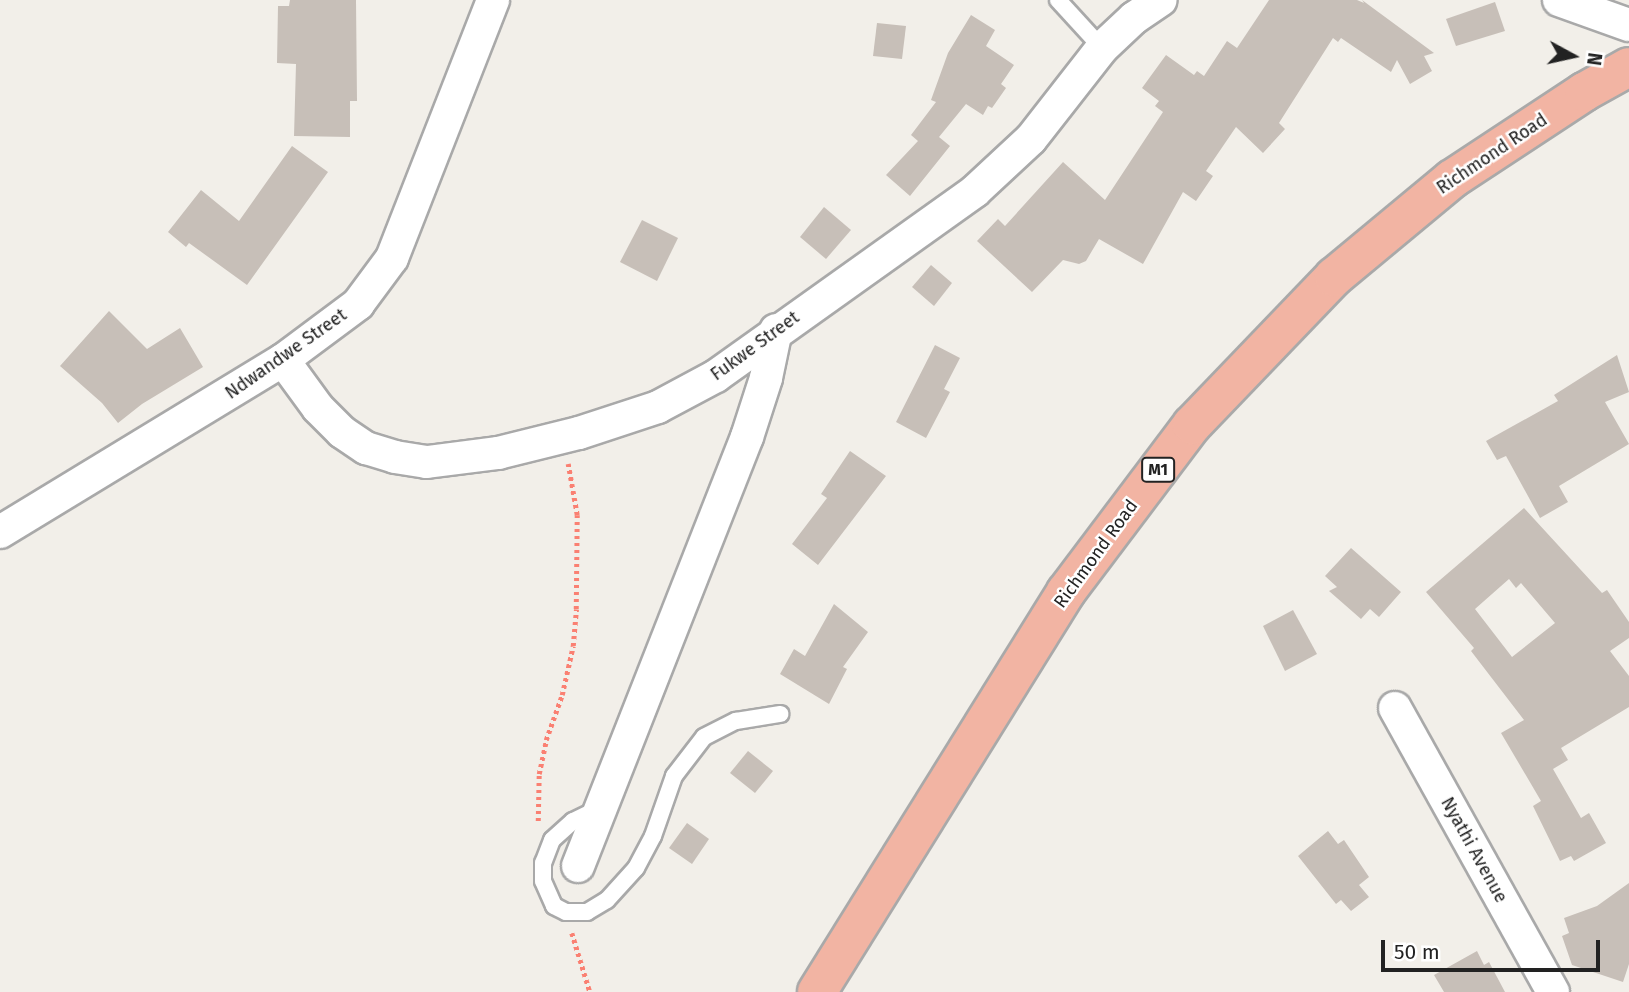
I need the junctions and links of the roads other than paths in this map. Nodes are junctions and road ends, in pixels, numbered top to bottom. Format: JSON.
{"nodes":[{"id":1,"x":493,"y":0,"type":"edge"},
{"id":2,"x":1058,"y":0,"type":"edge"},
{"id":3,"x":1161,"y":0,"type":"edge"},
{"id":4,"x":1559,"y":0,"type":"edge"},
{"id":5,"x":1629,"y":25,"type":"edge"},
{"id":6,"x":1102,"y":48,"type":"junction"},
{"id":7,"x":1629,"y":67,"type":"edge"},
{"id":8,"x":776,"y":330,"type":"junction"},
{"id":9,"x":283,"y":360,"type":"junction"},
{"id":10,"x":0,"y":532,"type":"edge"},
{"id":11,"x":1395,"y":708,"type":"dead end"},
{"id":12,"x":780,"y":714,"type":"dead end"},
{"id":13,"x":600,"y":808,"type":"junction"},
{"id":14,"x":578,"y":866,"type":"dead end"},
{"id":15,"x":817,"y":992,"type":"edge"},
{"id":16,"x":1553,"y":992,"type":"edge"}],
"edges":[{"from":1,"to":9,"type":"street","name":"Ndwandwe Street"},
{"from":2,"to":6,"type":"lane"},
{"from":3,"to":6,"type":"street","name":"Fukwe Street"},
{"from":4,"to":5,"type":"street"},
{"from":6,"to":8,"type":"street","name":"Fukwe Street"},
{"from":7,"to":15,"type":"highway","name":"Richmond Road","number":"M1"},
{"from":8,"to":9,"type":"street","name":"Fukwe Street"},
{"from":8,"to":13,"type":"street"},
{"from":9,"to":10,"type":"street","name":"Ndwandwe Street"},
{"from":11,"to":16,"type":"street","name":"Nyathi Avenue"},
{"from":12,"to":13,"type":"lane"},
{"from":13,"to":14,"type":"street"}]}
